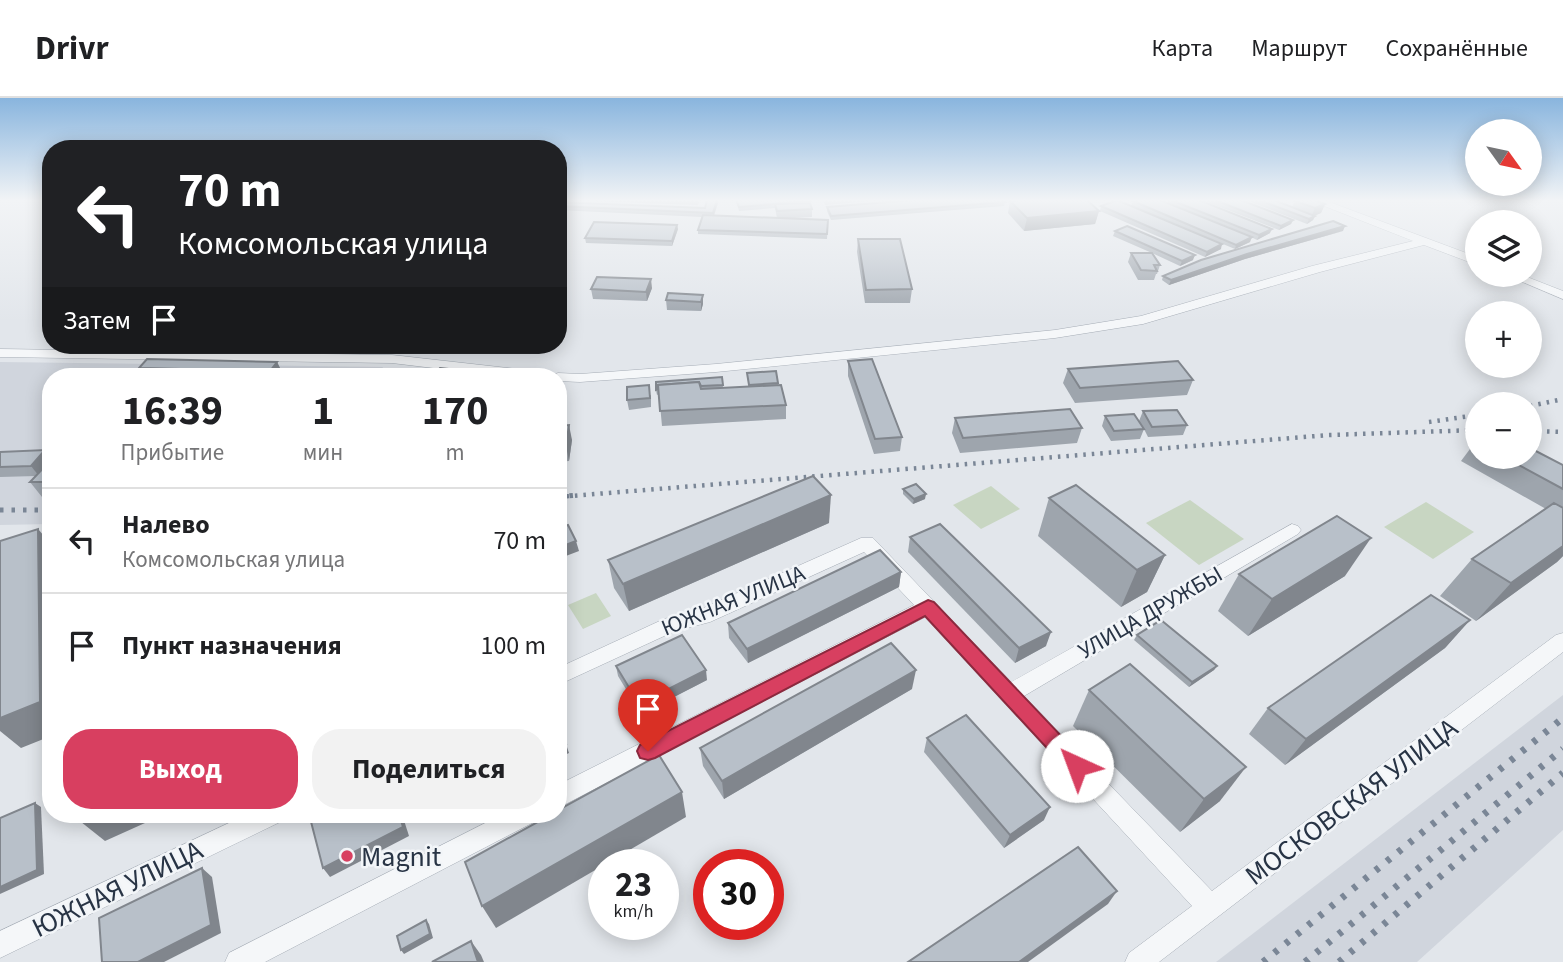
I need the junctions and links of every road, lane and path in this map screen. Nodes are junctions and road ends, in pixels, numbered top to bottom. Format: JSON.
{"nodes":[{"id":1,"x":1422,"y":240,"type":"edge"},
{"id":2,"x":1427,"y":242,"type":"junction"},
{"id":3,"x":1465,"y":256,"type":"edge"},
{"id":4,"x":1542,"y":287,"type":"edge"},
{"id":5,"x":1563,"y":295,"type":"edge"},
{"id":6,"x":0,"y":353,"type":"edge"},
{"id":7,"x":42,"y":354,"type":"edge"},
{"id":8,"x":65,"y":354,"type":"edge"},
{"id":9,"x":468,"y":368,"type":"edge"},
{"id":10,"x":567,"y":377,"type":"edge"},
{"id":11,"x":1292,"y":530,"type":"dead end"},
{"id":12,"x":928,"y":607,"type":"junction"},
{"id":13,"x":1563,"y":641,"type":"edge"},
{"id":14,"x":567,"y":673,"type":"edge"},
{"id":15,"x":1009,"y":694,"type":"junction"},
{"id":16,"x":567,"y":792,"type":"edge"},
{"id":17,"x":253,"y":823,"type":"edge"},
{"id":18,"x":508,"y":823,"type":"edge"},
{"id":19,"x":1210,"y":907,"type":"junction"},
{"id":20,"x":0,"y":945,"type":"edge"},
{"id":21,"x":238,"y":962,"type":"edge"},
{"id":22,"x":1138,"y":962,"type":"edge"}],
"edges":[{"from":1,"to":2,"type":"street"},
{"from":2,"to":3,"type":"street"},
{"from":2,"to":10,"type":"street"},
{"from":4,"to":5,"type":"street"},
{"from":6,"to":7,"type":"street"},
{"from":8,"to":9,"type":"street"},
{"from":11,"to":15,"type":"street","name":"УЛИЦА ДРУЖБЫ"},
{"from":12,"to":14,"type":"street","name":"ЮЖНАЯ УЛИЦА"},
{"from":12,"to":15,"type":"street"},
{"from":12,"to":16,"type":"street"},
{"from":13,"to":19,"type":"street","name":"МОСКОВСКАЯ УЛИЦА"},
{"from":15,"to":19,"type":"street"},
{"from":17,"to":20,"type":"street","name":"ЮЖНАЯ УЛИЦА"},
{"from":18,"to":21,"type":"street"},
{"from":19,"to":22,"type":"street","name":"МОСКОВСКАЯ УЛИЦА"}]}
